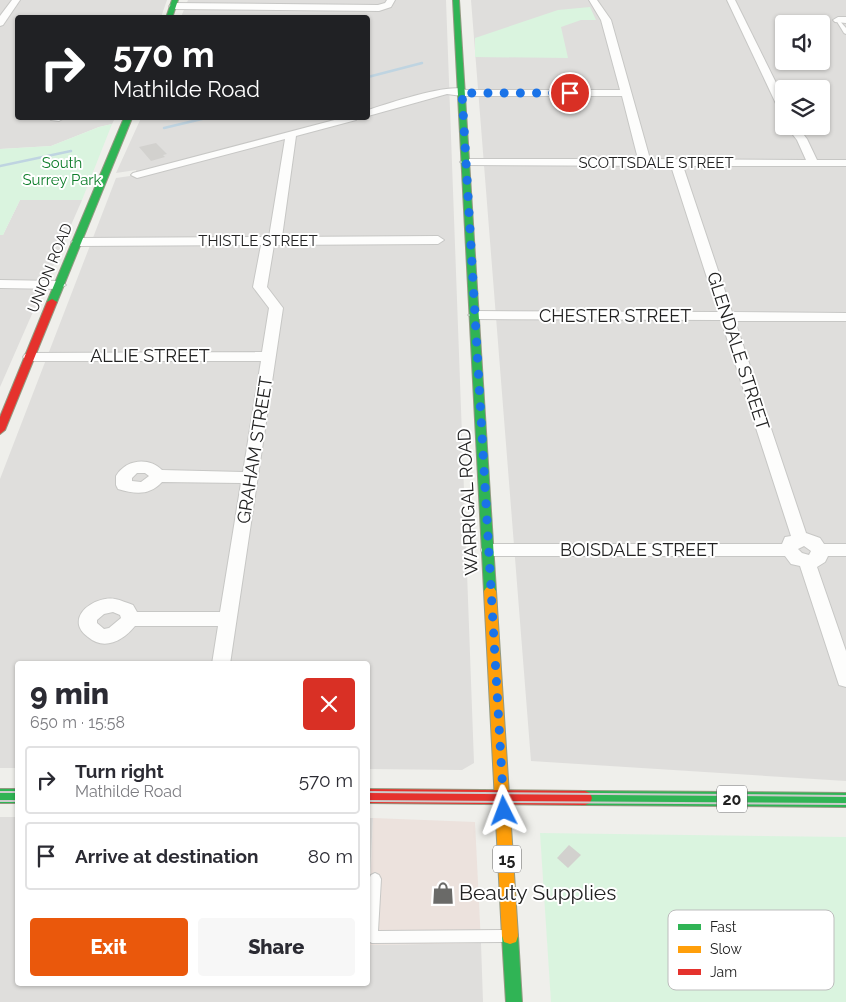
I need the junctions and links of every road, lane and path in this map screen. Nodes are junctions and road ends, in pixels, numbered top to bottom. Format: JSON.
{"nodes":[{"id":1,"x":16,"y":0,"type":"edge"},
{"id":2,"x":391,"y":0,"type":"edge"},
{"id":3,"x":456,"y":0,"type":"edge"},
{"id":4,"x":593,"y":0,"type":"edge"},
{"id":5,"x":731,"y":0,"type":"edge"},
{"id":6,"x":174,"y":3,"type":"edge"},
{"id":7,"x":170,"y":15,"type":"edge"},
{"id":8,"x":842,"y":20,"type":"edge"},
{"id":9,"x":0,"y":23,"type":"edge"},
{"id":10,"x":846,"y":32,"type":"edge"},
{"id":11,"x":775,"y":91,"type":"edge"},
{"id":12,"x":462,"y":92,"type":"junction"},
{"id":13,"x":627,"y":93,"type":"junction"},
{"id":14,"x":370,"y":112,"type":"edge"},
{"id":15,"x":127,"y":120,"type":"edge"},
{"id":16,"x":344,"y":120,"type":"edge"},
{"id":17,"x":291,"y":134,"type":"junction"},
{"id":18,"x":798,"y":135,"type":"edge"},
{"id":19,"x":466,"y":162,"type":"junction"},
{"id":20,"x":646,"y":163,"type":"junction"},
{"id":21,"x":676,"y":163,"type":"junction"},
{"id":22,"x":814,"y":163,"type":"junction"},
{"id":23,"x":846,"y":163,"type":"edge"},
{"id":24,"x":137,"y":175,"type":"dead end"},
{"id":25,"x":438,"y":240,"type":"dead end"},
{"id":26,"x":272,"y":241,"type":"junction"},
{"id":27,"x":77,"y":242,"type":"junction"},
{"id":28,"x":0,"y":284,"type":"edge"},
{"id":29,"x":59,"y":285,"type":"junction"},
{"id":30,"x":475,"y":315,"type":"junction"},
{"id":31,"x":726,"y":316,"type":"junction"},
{"id":32,"x":846,"y":317,"type":"edge"},
{"id":33,"x":269,"y":356,"type":"junction"},
{"id":34,"x":30,"y":357,"type":"junction"},
{"id":35,"x":5,"y":403,"type":"edge"},
{"id":36,"x":0,"y":430,"type":"edge"},
{"id":37,"x":158,"y":476,"type":"dead end"},
{"id":38,"x":250,"y":478,"type":"junction"},
{"id":39,"x":794,"y":544,"type":"junction"},
{"id":40,"x":489,"y":550,"type":"junction"},
{"id":41,"x":846,"y":550,"type":"edge"},
{"id":42,"x":813,"y":556,"type":"junction"},
{"id":43,"x":229,"y":618,"type":"junction"},
{"id":44,"x":130,"y":619,"type":"dead end"},
{"id":45,"x":222,"y":661,"type":"edge"},
{"id":46,"x":846,"y":679,"type":"edge"},
{"id":47,"x":0,"y":796,"type":"edge"},
{"id":48,"x":15,"y":796,"type":"edge"},
{"id":49,"x":370,"y":796,"type":"edge"},
{"id":50,"x":504,"y":796,"type":"junction"},
{"id":51,"x":846,"y":800,"type":"edge"},
{"id":52,"x":375,"y":879,"type":"dead end"},
{"id":53,"x":511,"y":936,"type":"junction"},
{"id":54,"x":514,"y":1002,"type":"edge"}],
"edges":[{"from":1,"to":9,"type":"street"},
{"from":2,"to":6,"type":"street"},
{"from":3,"to":12,"type":"main road","name":"WARRIGAL ROAD","number":"15"},
{"from":4,"to":13,"type":"street"},
{"from":5,"to":11,"type":"street"},
{"from":6,"to":7,"type":"main road"},
{"from":8,"to":10,"type":"lane"},
{"from":12,"to":13,"type":"street"},
{"from":12,"to":14,"type":"street"},
{"from":12,"to":19,"type":"main road","name":"WARRIGAL ROAD","number":"15"},
{"from":13,"to":20,"type":"street"},
{"from":15,"to":27,"type":"main road","name":"UNION ROAD"},
{"from":16,"to":17,"type":"street"},
{"from":17,"to":24,"type":"street"},
{"from":17,"to":26,"type":"street","name":"GRAHAM STREET"},
{"from":18,"to":22,"type":"street"},
{"from":19,"to":20,"type":"street","name":"SCOTTSDALE STREET"},
{"from":19,"to":30,"type":"main road","name":"WARRIGAL ROAD","number":"15"},
{"from":20,"to":21,"type":"street","name":"SCOTTSDALE STREET"},
{"from":21,"to":22,"type":"street","name":"SCOTTSDALE STREET"},
{"from":21,"to":31,"type":"street","name":"GLENDALE STREET"},
{"from":22,"to":23,"type":"street","name":"SCOTTSDALE STREET"},
{"from":25,"to":26,"type":"street","name":"THISTLE STREET"},
{"from":26,"to":27,"type":"street","name":"THISTLE STREET"},
{"from":26,"to":33,"type":"street","name":"GRAHAM STREET"},
{"from":27,"to":29,"type":"main road","name":"UNION ROAD"},
{"from":28,"to":29,"type":"street"},
{"from":29,"to":34,"type":"main road","name":"UNION ROAD"},
{"from":30,"to":31,"type":"street","name":"CHESTER STREET"},
{"from":30,"to":40,"type":"main road","name":"WARRIGAL ROAD","number":"15"},
{"from":31,"to":32,"type":"street","name":"CHESTER STREET"},
{"from":31,"to":39,"type":"street","name":"GLENDALE STREET"},
{"from":33,"to":34,"type":"street","name":"ALLIE STREET"},
{"from":33,"to":38,"type":"street","name":"GRAHAM STREET"},
{"from":34,"to":35,"type":"main road","name":"UNION ROAD"},
{"from":35,"to":36,"type":"main road","name":"UNION ROAD"},
{"from":37,"to":38,"type":"street"},
{"from":38,"to":43,"type":"street","name":"GRAHAM STREET"},
{"from":39,"to":40,"type":"street","name":"BOISDALE STREET"},
{"from":39,"to":42,"type":"street"},
{"from":40,"to":50,"type":"main road","name":"WARRIGAL ROAD","number":"15"},
{"from":41,"to":42,"type":"street"},
{"from":42,"to":46,"type":"street"},
{"from":43,"to":44,"type":"street"},
{"from":43,"to":45,"type":"street","name":"GRAHAM STREET"},
{"from":47,"to":48,"type":"main road"},
{"from":49,"to":50,"type":"main road","number":"20"},
{"from":50,"to":51,"type":"main road","number":"20"},
{"from":50,"to":53,"type":"main road","name":"WARRIGAL ROAD","number":"15"},
{"from":52,"to":53,"type":"lane"},
{"from":53,"to":54,"type":"main road","name":"WARRIGAL ROAD","number":"15"}]}
